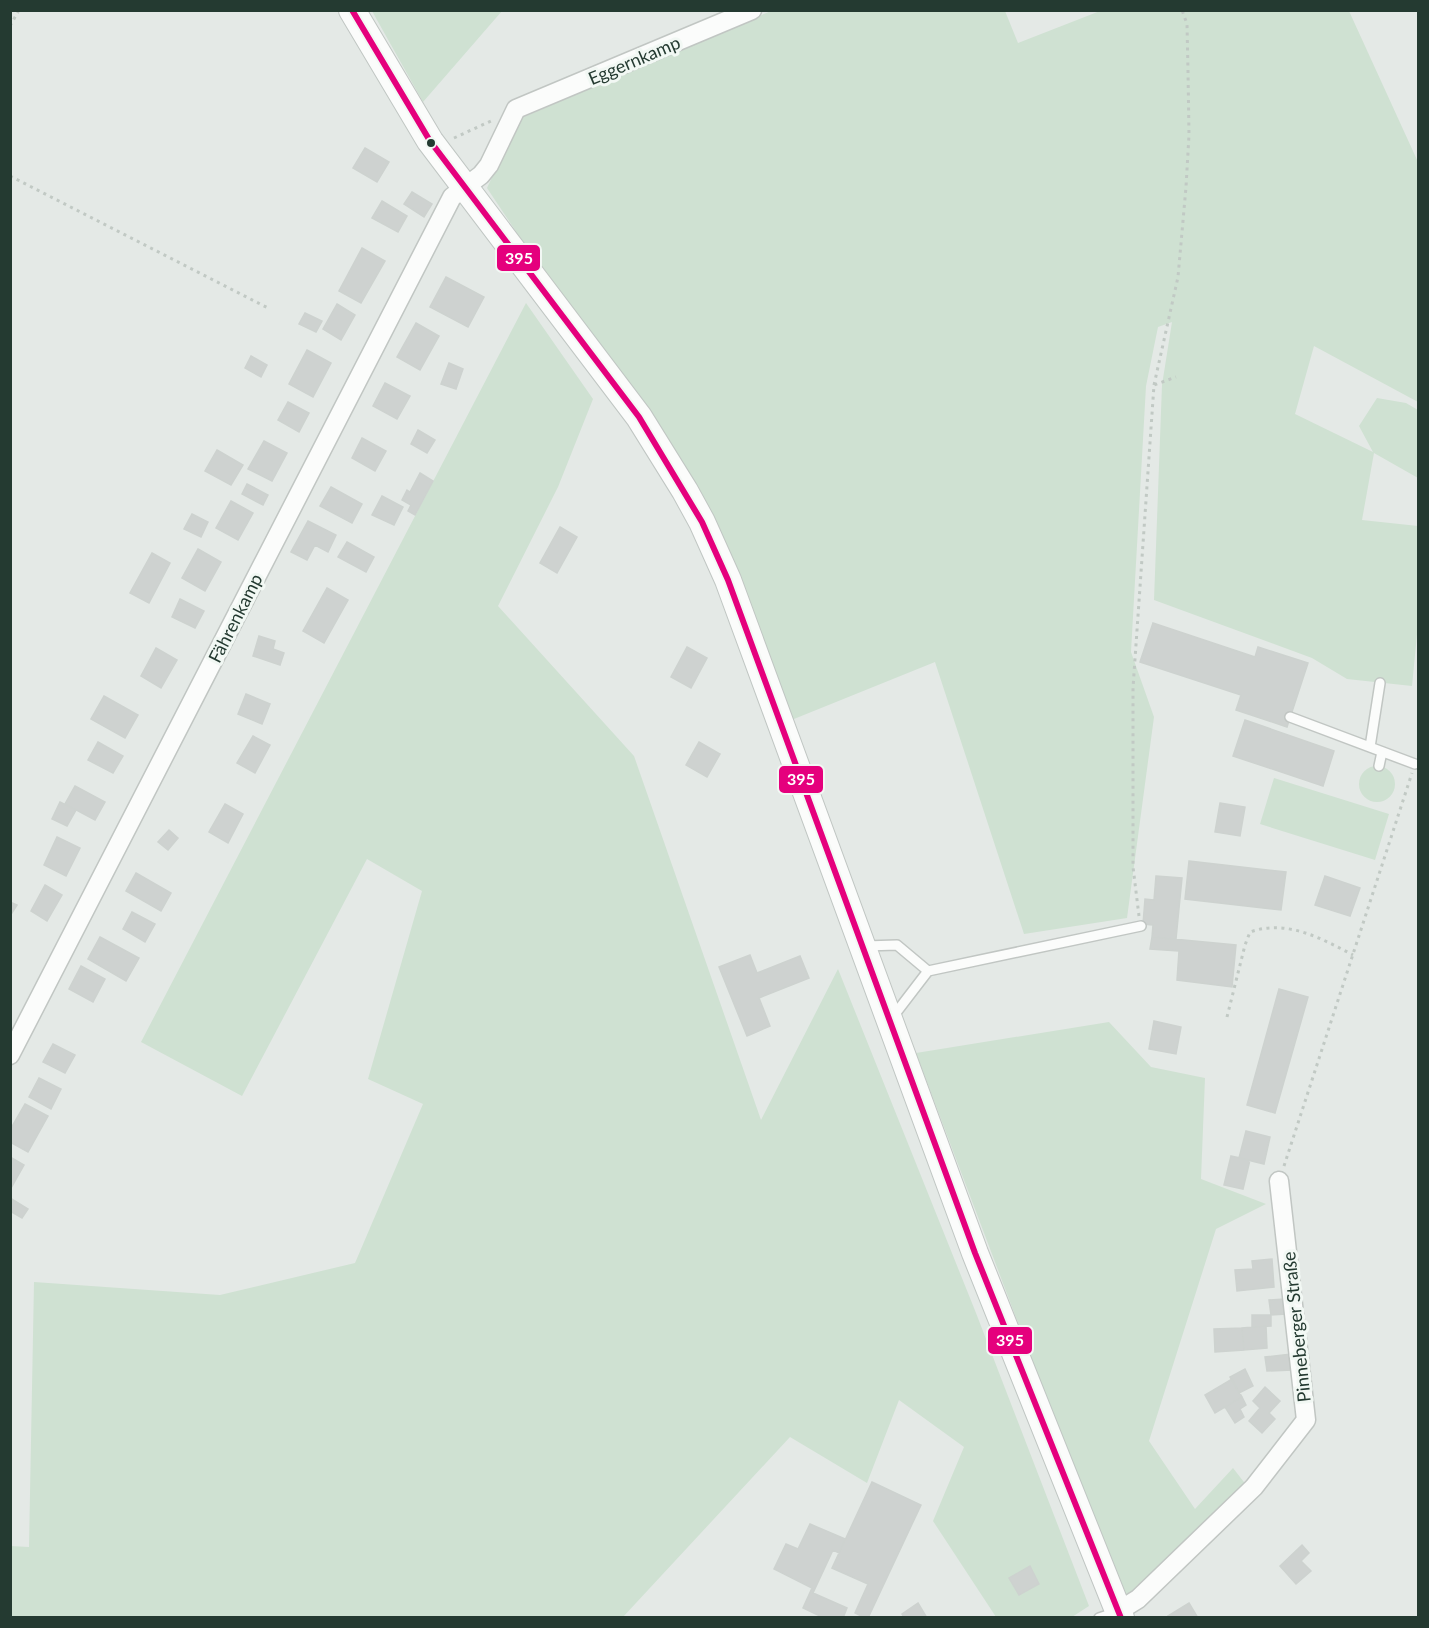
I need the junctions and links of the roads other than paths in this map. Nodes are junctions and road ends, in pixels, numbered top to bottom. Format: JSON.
{"nodes":[{"id":1,"x":352,"y":10,"type":"edge"},
{"id":2,"x":752,"y":10,"type":"edge"},
{"id":3,"x":465,"y":188,"type":"junction"},
{"id":4,"x":1380,"y":683,"type":"dead end"},
{"id":5,"x":1290,"y":717,"type":"dead end"},
{"id":6,"x":1370,"y":747,"type":"junction"},
{"id":7,"x":1382,"y":752,"type":"junction"},
{"id":8,"x":1415,"y":764,"type":"road end"},
{"id":9,"x":1379,"y":766,"type":"dead end"},
{"id":10,"x":1141,"y":926,"type":"road end"},
{"id":11,"x":863,"y":946,"type":"junction"},
{"id":12,"x":928,"y":971,"type":"junction"},
{"id":13,"x":889,"y":1022,"type":"junction"},
{"id":14,"x":10,"y":1055,"type":"edge"},
{"id":15,"x":1279,"y":1181,"type":"road end"},
{"id":16,"x":1113,"y":1616,"type":"edge"}],
"edges":[{"from":1,"to":3,"type":"main road","name":"Pinneberger Straße"},
{"from":2,"to":3,"type":"street","name":"Eggernkamp"},
{"from":3,"to":11,"type":"main road","name":"Pinneberger Straße"},
{"from":3,"to":14,"type":"street","name":"Fährenkamp"},
{"from":4,"to":6,"type":"lane"},
{"from":5,"to":6,"type":"lane"},
{"from":6,"to":7,"type":"lane"},
{"from":7,"to":8,"type":"lane"},
{"from":7,"to":9,"type":"lane"},
{"from":10,"to":12,"type":"lane"},
{"from":11,"to":12,"type":"lane"},
{"from":11,"to":13,"type":"main road","name":"Pinneberger Straße"},
{"from":12,"to":13,"type":"lane"},
{"from":13,"to":16,"type":"main road","name":"Pinneberger Straße"},
{"from":15,"to":16,"type":"street","name":"Pinneberger Straße"}]}
